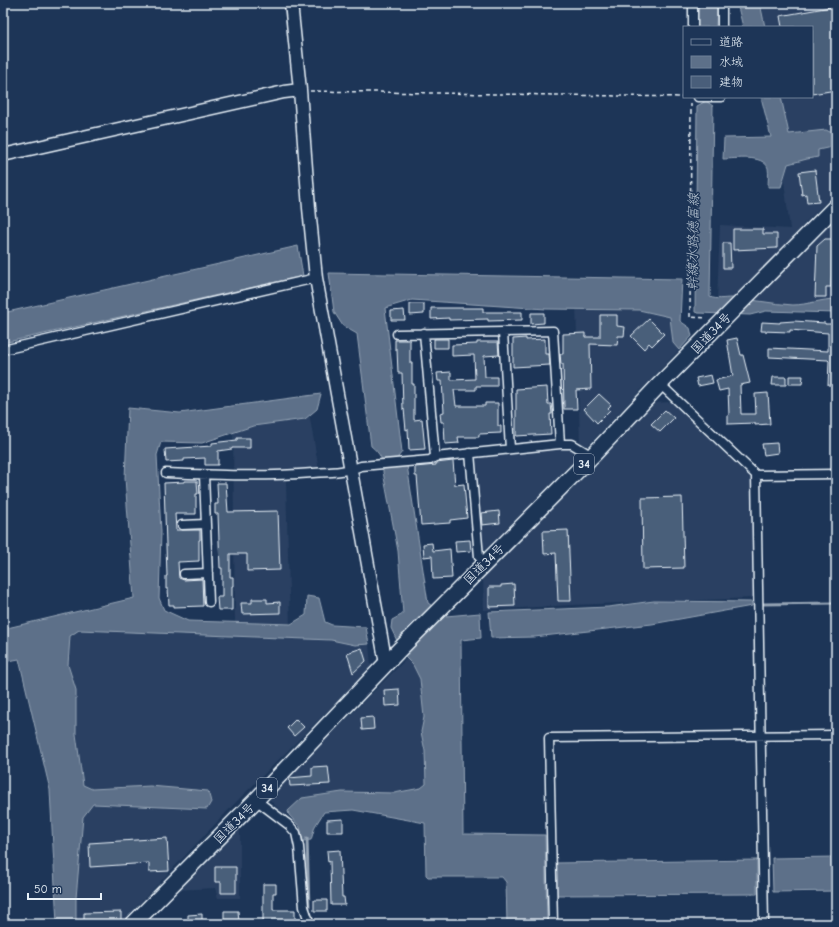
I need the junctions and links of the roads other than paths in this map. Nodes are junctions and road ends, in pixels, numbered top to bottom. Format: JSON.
{"nodes":[{"id":1,"x":291,"y":3,"type":"edge"},
{"id":2,"x":693,"y":3,"type":"edge"},
{"id":3,"x":722,"y":3,"type":"edge"},
{"id":4,"x":693,"y":26,"type":"edge"},
{"id":5,"x":722,"y":26,"type":"edge"},
{"id":6,"x":300,"y":90,"type":"junction"},
{"id":7,"x":3,"y":155,"type":"edge"},
{"id":8,"x":836,"y":206,"type":"edge"},
{"id":9,"x":316,"y":278,"type":"junction"},
{"id":10,"x":503,"y":332,"type":"junction"},
{"id":11,"x":424,"y":333,"type":"junction"},
{"id":12,"x":397,"y":334,"type":"dead end"},
{"id":13,"x":3,"y":350,"type":"edge"},
{"id":14,"x":660,"y":384,"type":"junction"},
{"id":15,"x":560,"y":444,"type":"junction"},
{"id":16,"x":510,"y":449,"type":"junction"},
{"id":17,"x":470,"y":453,"type":"junction"},
{"id":18,"x":592,"y":456,"type":"junction"},
{"id":19,"x":435,"y":457,"type":"junction"},
{"id":20,"x":351,"y":470,"type":"junction"},
{"id":21,"x":166,"y":472,"type":"dead end"},
{"id":22,"x":836,"y":474,"type":"edge"},
{"id":23,"x":204,"y":475,"type":"junction"},
{"id":24,"x":756,"y":475,"type":"junction"},
{"id":25,"x":182,"y":524,"type":"dead end"},
{"id":26,"x":206,"y":524,"type":"junction"},
{"id":27,"x":485,"y":564,"type":"junction"},
{"id":28,"x":208,"y":573,"type":"junction"},
{"id":29,"x":184,"y":574,"type":"dead end"},
{"id":30,"x":209,"y":602,"type":"dead end"},
{"id":31,"x":386,"y":664,"type":"junction"},
{"id":32,"x":836,"y":735,"type":"edge"},
{"id":33,"x":761,"y":736,"type":"junction"},
{"id":34,"x":256,"y":800,"type":"junction"},
{"id":35,"x":133,"y":924,"type":"edge"},
{"id":36,"x":310,"y":924,"type":"edge"},
{"id":37,"x":553,"y":924,"type":"edge"},
{"id":38,"x":764,"y":924,"type":"edge"}],
"edges":[{"from":1,"to":6,"type":"street"},
{"from":2,"to":4,"type":"street"},
{"from":3,"to":5,"type":"street"},
{"from":6,"to":7,"type":"street"},
{"from":6,"to":9,"type":"street"},
{"from":8,"to":14,"type":"highway","name":"国道34号","number":"34"},
{"from":9,"to":13,"type":"street"},
{"from":9,"to":20,"type":"street"},
{"from":10,"to":11,"type":"street"},
{"from":10,"to":15,"type":"street"},
{"from":10,"to":16,"type":"street"},
{"from":11,"to":12,"type":"street"},
{"from":11,"to":19,"type":"street"},
{"from":14,"to":18,"type":"highway","name":"国道34号","number":"34"},
{"from":14,"to":24,"type":"street"},
{"from":15,"to":16,"type":"street"},
{"from":15,"to":18,"type":"street"},
{"from":16,"to":17,"type":"street"},
{"from":17,"to":19,"type":"street"},
{"from":17,"to":27,"type":"street"},
{"from":18,"to":27,"type":"highway","name":"国道34号","number":"34"},
{"from":19,"to":20,"type":"street"},
{"from":20,"to":23,"type":"street"},
{"from":20,"to":31,"type":"street"},
{"from":21,"to":23,"type":"street"},
{"from":22,"to":24,"type":"street"},
{"from":23,"to":26,"type":"street"},
{"from":24,"to":33,"type":"street"},
{"from":25,"to":26,"type":"street"},
{"from":26,"to":28,"type":"street"},
{"from":27,"to":31,"type":"highway","name":"国道34号","number":"34"},
{"from":28,"to":29,"type":"street"},
{"from":28,"to":30,"type":"street"},
{"from":31,"to":34,"type":"highway","name":"国道34号","number":"34"},
{"from":32,"to":33,"type":"street"},
{"from":33,"to":37,"type":"street"},
{"from":33,"to":38,"type":"street"},
{"from":34,"to":35,"type":"highway","name":"国道34号","number":"34"},
{"from":34,"to":36,"type":"street"}]}
